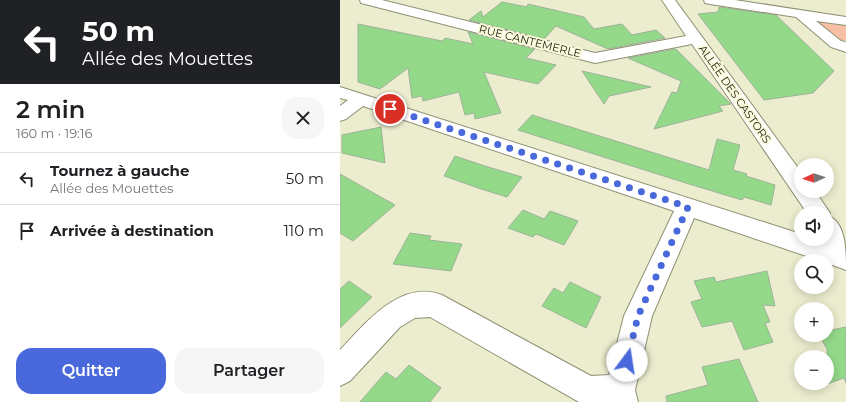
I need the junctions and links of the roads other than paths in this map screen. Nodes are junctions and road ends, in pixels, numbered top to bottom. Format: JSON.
{"nodes":[{"id":1,"x":366,"y":0,"type":"edge"},
{"id":2,"x":668,"y":0,"type":"edge"},
{"id":3,"x":710,"y":0,"type":"edge"},
{"id":4,"x":799,"y":13,"type":"junction"},
{"id":5,"x":846,"y":21,"type":"edge"},
{"id":6,"x":696,"y":39,"type":"junction"},
{"id":7,"x":846,"y":47,"type":"edge"},
{"id":8,"x":340,"y":92,"type":"edge"},
{"id":9,"x":361,"y":99,"type":"junction"},
{"id":10,"x":340,"y":115,"type":"edge"},
{"id":11,"x":794,"y":178,"type":"edge"},
{"id":12,"x":688,"y":207,"type":"junction"},
{"id":13,"x":834,"y":235,"type":"edge"},
{"id":14,"x":846,"y":252,"type":"edge"},
{"id":15,"x":846,"y":259,"type":"edge"},
{"id":16,"x":340,"y":371,"type":"edge"},
{"id":17,"x":621,"y":396,"type":"edge"}],
"edges":[{"from":1,"to":6,"type":"street","name":"RUE CANTEMERLE"},
{"from":2,"to":6,"type":"street","name":"ALLÉE DES CASTORS"},
{"from":3,"to":4,"type":"street"},
{"from":4,"to":5,"type":"street"},
{"from":4,"to":7,"type":"street"},
{"from":6,"to":11,"type":"street","name":"ALLÉE DES CASTORS"},
{"from":8,"to":9,"type":"street"},
{"from":9,"to":10,"type":"street"},
{"from":9,"to":12,"type":"street"},
{"from":12,"to":15,"type":"street"},
{"from":12,"to":17,"type":"street"},
{"from":13,"to":14,"type":"street"},
{"from":16,"to":17,"type":"street"}]}
